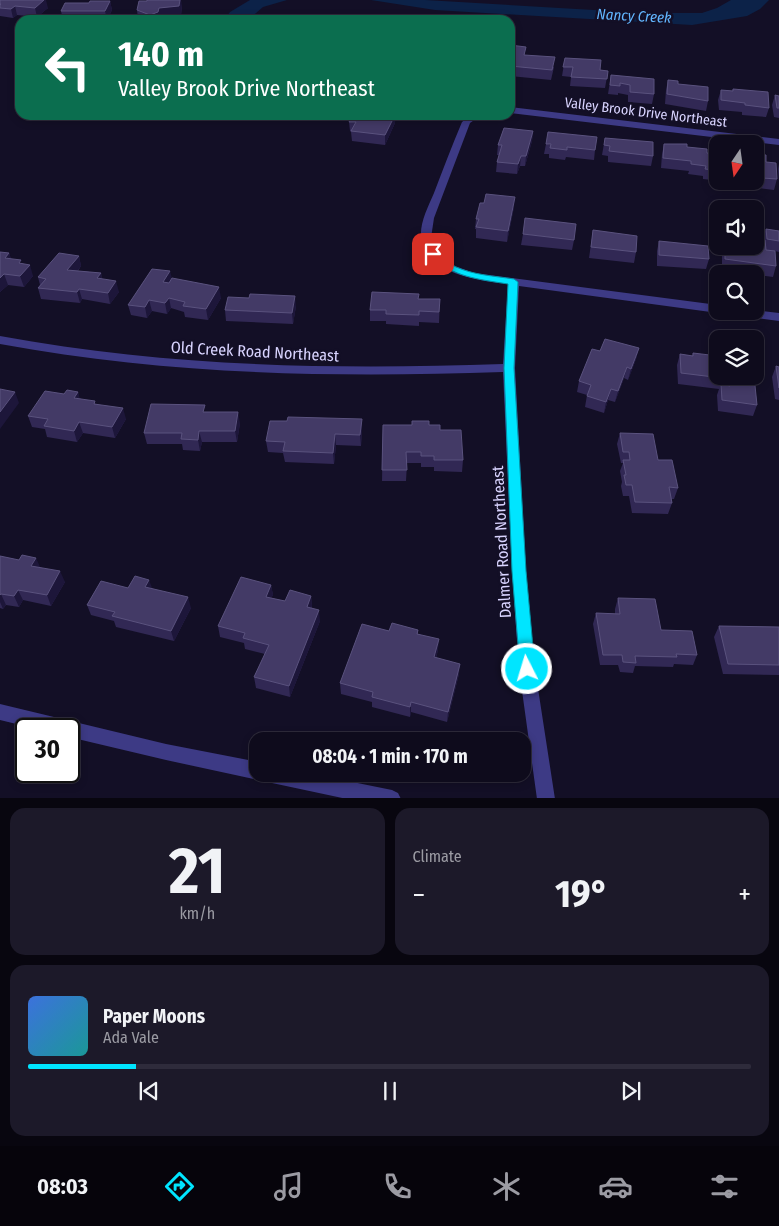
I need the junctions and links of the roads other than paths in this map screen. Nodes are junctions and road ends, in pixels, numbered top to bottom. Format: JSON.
{"nodes":[{"id":1,"x":515,"y":111,"type":"edge"},
{"id":2,"x":469,"y":120,"type":"edge"},
{"id":3,"x":779,"y":142,"type":"edge"},
{"id":4,"x":514,"y":282,"type":"junction"},
{"id":5,"x":709,"y":308,"type":"edge"},
{"id":6,"x":764,"y":315,"type":"edge"},
{"id":7,"x":779,"y":317,"type":"edge"},
{"id":8,"x":0,"y":340,"type":"edge"},
{"id":9,"x":509,"y":368,"type":"junction"},
{"id":10,"x":0,"y":712,"type":"edge"},
{"id":11,"x":249,"y":769,"type":"edge"},
{"id":12,"x":312,"y":782,"type":"edge"},
{"id":13,"x":392,"y":798,"type":"edge"},
{"id":14,"x":546,"y":798,"type":"edge"}],
"edges":[{"from":1,"to":3,"type":"street","name":"Valley Brook Drive Northeast"},
{"from":2,"to":4,"type":"street"},
{"from":4,"to":5,"type":"street"},
{"from":4,"to":9,"type":"street","name":"Dalmer Road Northeast"},
{"from":6,"to":7,"type":"street"},
{"from":8,"to":9,"type":"street","name":"Old Creek Road Northeast"},
{"from":9,"to":14,"type":"street","name":"Dalmer Road Northeast"},
{"from":10,"to":11,"type":"street"},
{"from":12,"to":13,"type":"street"}]}
